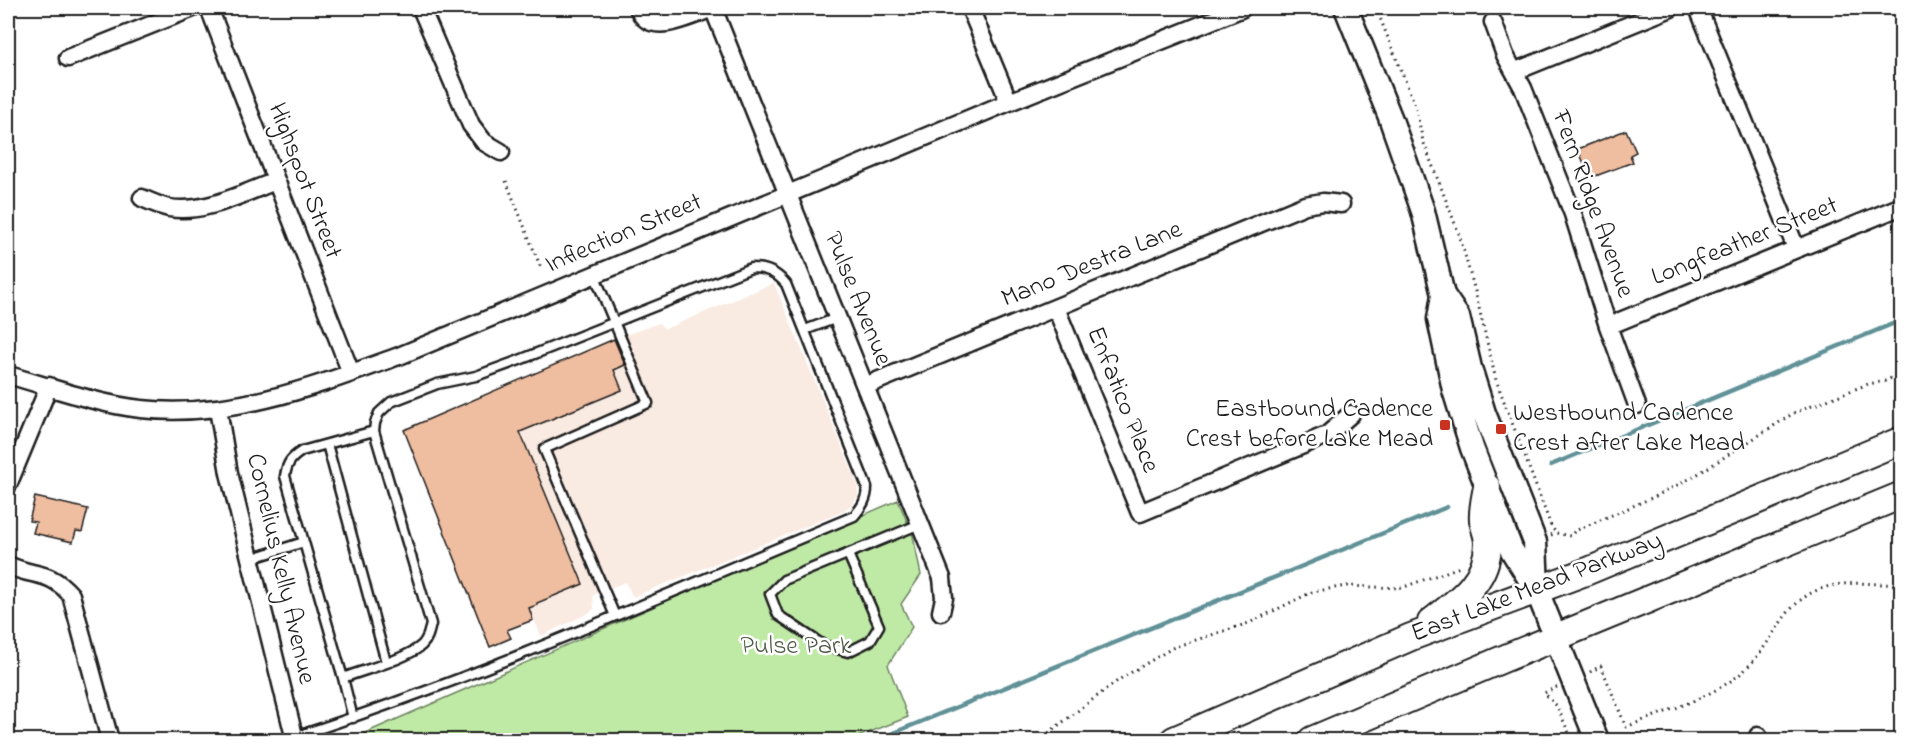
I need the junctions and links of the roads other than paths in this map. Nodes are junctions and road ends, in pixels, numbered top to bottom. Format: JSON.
{"nodes":[{"id":1,"x":193,"y":8,"type":"edge"},
{"id":2,"x":209,"y":8,"type":"edge"},
{"id":3,"x":421,"y":8,"type":"edge"},
{"id":4,"x":638,"y":8,"type":"edge"},
{"id":5,"x":713,"y":8,"type":"edge"},
{"id":6,"x":970,"y":8,"type":"edge"},
{"id":7,"x":1243,"y":8,"type":"edge"},
{"id":8,"x":1346,"y":8,"type":"edge"},
{"id":9,"x":1671,"y":8,"type":"edge"},
{"id":10,"x":1698,"y":8,"type":"edge"},
{"id":11,"x":1493,"y":22,"type":"dead end"},
{"id":12,"x":68,"y":58,"type":"dead end"},
{"id":13,"x":1516,"y":71,"type":"junction"},
{"id":14,"x":1009,"y":102,"type":"junction"},
{"id":15,"x":501,"y":152,"type":"dead end"},
{"id":16,"x":276,"y":181,"type":"junction"},
{"id":17,"x":787,"y":194,"type":"junction"},
{"id":18,"x":142,"y":198,"type":"dead end"},
{"id":19,"x":1341,"y":204,"type":"dead end"},
{"id":20,"x":1902,"y":206,"type":"edge"},
{"id":21,"x":1796,"y":248,"type":"junction"},
{"id":22,"x":593,"y":274,"type":"junction"},
{"id":23,"x":1443,"y":295,"type":"junction"},
{"id":24,"x":1056,"y":308,"type":"junction"},
{"id":25,"x":837,"y":318,"type":"junction"},
{"id":26,"x":614,"y":322,"type":"junction"},
{"id":27,"x":1608,"y":326,"type":"junction"},
{"id":28,"x":805,"y":330,"type":"junction"},
{"id":29,"x":351,"y":373,"type":"junction"},
{"id":30,"x":8,"y":375,"type":"edge"},
{"id":31,"x":49,"y":386,"type":"junction"},
{"id":32,"x":865,"y":386,"type":"junction"},
{"id":33,"x":1637,"y":405,"type":"dead end"},
{"id":34,"x":218,"y":409,"type":"junction"},
{"id":35,"x":1351,"y":414,"type":"dead end"},
{"id":36,"x":374,"y":431,"type":"junction"},
{"id":37,"x":1902,"y":440,"type":"edge"},
{"id":38,"x":327,"y":444,"type":"junction"},
{"id":39,"x":8,"y":485,"type":"edge"},
{"id":40,"x":1486,"y":488,"type":"junction"},
{"id":41,"x":1902,"y":495,"type":"edge"},
{"id":42,"x":920,"y":524,"type":"junction"},
{"id":43,"x":304,"y":542,"type":"junction"},
{"id":44,"x":848,"y":554,"type":"junction"},
{"id":45,"x":249,"y":559,"type":"junction"},
{"id":46,"x":8,"y":565,"type":"edge"},
{"id":47,"x":1537,"y":591,"type":"junction"},
{"id":48,"x":941,"y":612,"type":"dead end"},
{"id":49,"x":615,"y":616,"type":"junction"},
{"id":50,"x":1411,"y":636,"type":"junction"},
{"id":51,"x":1556,"y":637,"type":"junction"},
{"id":52,"x":386,"y":662,"type":"junction"},
{"id":53,"x":343,"y":678,"type":"junction"},
{"id":54,"x":353,"y":718,"type":"junction"},
{"id":55,"x":295,"y":739,"type":"edge"},
{"id":56,"x":110,"y":741,"type":"edge"},
{"id":57,"x":1174,"y":741,"type":"edge"},
{"id":58,"x":1312,"y":741,"type":"edge"},
{"id":59,"x":1597,"y":741,"type":"edge"}],
"edges":[{"from":1,"to":12,"type":"street"},
{"from":2,"to":16,"type":"street","name":"Highspot Street"},
{"from":3,"to":15,"type":"street"},
{"from":4,"to":5,"type":"street","name":"Pulse Avenue"},
{"from":5,"to":17,"type":"street","name":"Pulse Avenue"},
{"from":6,"to":14,"type":"street"},
{"from":7,"to":14,"type":"street","name":"Inflection Street"},
{"from":8,"to":23,"type":"street"},
{"from":9,"to":13,"type":"street"},
{"from":10,"to":21,"type":"street"},
{"from":11,"to":13,"type":"street","name":"Fern Ridge Avenue"},
{"from":13,"to":27,"type":"street","name":"Fern Ridge Avenue"},
{"from":14,"to":17,"type":"street","name":"Inflection Street"},
{"from":16,"to":18,"type":"street"},
{"from":16,"to":29,"type":"street","name":"Highspot Street"},
{"from":17,"to":22,"type":"street","name":"Inflection Street"},
{"from":17,"to":25,"type":"street","name":"Pulse Avenue"},
{"from":19,"to":24,"type":"street","name":"Mano Destra Lane"},
{"from":20,"to":21,"type":"street","name":"Longfeather Street"},
{"from":21,"to":27,"type":"street","name":"Longfeather Street"},
{"from":22,"to":26,"type":"lane"},
{"from":22,"to":29,"type":"street","name":"Inflection Street"},
{"from":23,"to":40,"type":"street"},
{"from":23,"to":47,"type":"street"},
{"from":24,"to":32,"type":"street","name":"Mano Destra Lane"},
{"from":24,"to":35,"type":"street","name":"Enfatico Place"},
{"from":25,"to":28,"type":"lane"},
{"from":25,"to":32,"type":"street","name":"Pulse Avenue"},
{"from":26,"to":28,"type":"lane"},
{"from":26,"to":36,"type":"lane"},
{"from":26,"to":49,"type":"lane"},
{"from":27,"to":33,"type":"street","name":"Fern Ridge Avenue"},
{"from":28,"to":49,"type":"lane"},
{"from":29,"to":34,"type":"street","name":"Inflection Street"},
{"from":30,"to":31,"type":"street","name":"Inflection Street"},
{"from":31,"to":34,"type":"street","name":"Inflection Street"},
{"from":31,"to":39,"type":"street"},
{"from":32,"to":42,"type":"street","name":"Pulse Avenue"},
{"from":34,"to":45,"type":"street","name":"Cornelius Kelly Avenue"},
{"from":36,"to":38,"type":"lane"},
{"from":36,"to":52,"type":"lane"},
{"from":37,"to":47,"type":"main road","name":"East Lake Mead Parkway"},
{"from":38,"to":43,"type":"lane"},
{"from":38,"to":52,"type":"lane"},
{"from":40,"to":47,"type":"street"},
{"from":40,"to":50,"type":"main road"},
{"from":41,"to":51,"type":"main road","name":"East Lake Mead Parkway"},
{"from":42,"to":44,"type":"lane"},
{"from":42,"to":48,"type":"street","name":"Pulse Avenue"},
{"from":43,"to":45,"type":"lane"},
{"from":43,"to":53,"type":"lane"},
{"from":44,"to":44,"type":"lane"},
{"from":45,"to":55,"type":"street","name":"Cornelius Kelly Avenue"},
{"from":46,"to":56,"type":"street"},
{"from":47,"to":50,"type":"main road","name":"East Lake Mead Parkway"},
{"from":47,"to":51,"type":"street"},
{"from":49,"to":54,"type":"lane"},
{"from":50,"to":57,"type":"main road","name":"East Lake Mead Parkway"},
{"from":51,"to":58,"type":"main road","name":"East Lake Mead Parkway"},
{"from":51,"to":59,"type":"street"},
{"from":52,"to":53,"type":"lane"},
{"from":53,"to":54,"type":"lane"},
{"from":54,"to":55,"type":"lane"}]}
